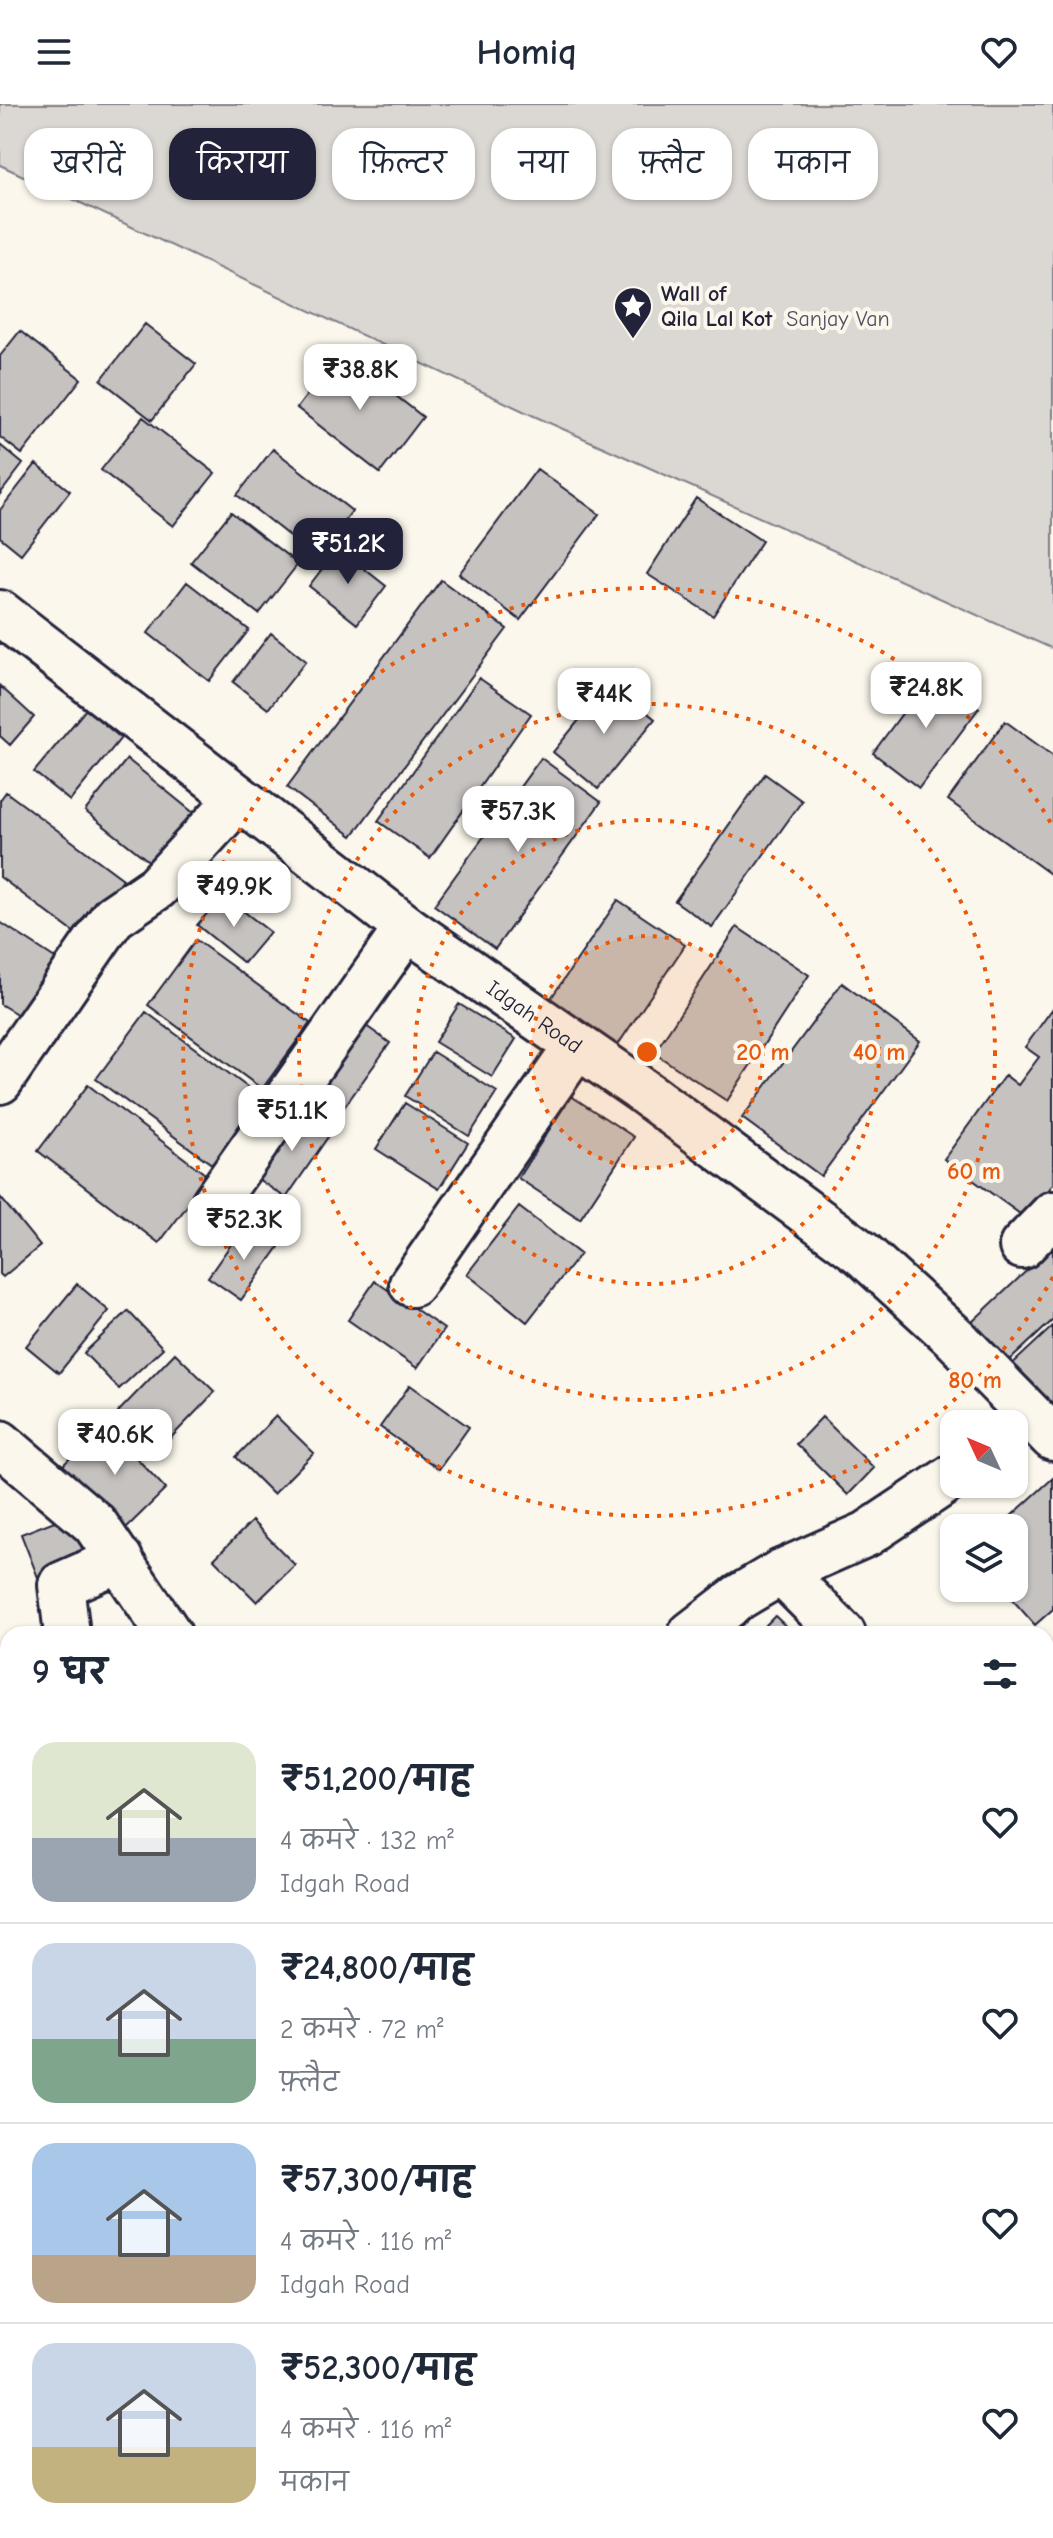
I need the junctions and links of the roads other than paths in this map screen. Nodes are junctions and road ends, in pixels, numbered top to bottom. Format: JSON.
{"nodes":[{"id":1,"x":0,"y":613,"type":"edge"},
{"id":2,"x":238,"y":799,"type":"junction"},
{"id":3,"x":407,"y":928,"type":"junction"},
{"id":4,"x":577,"y":1046,"type":"junction"},
{"id":5,"x":0,"y":1081,"type":"edge"},
{"id":6,"x":214,"y":1203,"type":"dead end"},
{"id":7,"x":1053,"y":1214,"type":"edge"},
{"id":8,"x":1022,"y":1246,"type":"dead end"},
{"id":9,"x":412,"y":1284,"type":"dead end"},
{"id":10,"x":1038,"y":1436,"type":"edge"},
{"id":11,"x":0,"y":1443,"type":"edge"},
{"id":12,"x":940,"y":1485,"type":"edge"},
{"id":13,"x":120,"y":1559,"type":"junction"},
{"id":14,"x":781,"y":1572,"type":"junction"},
{"id":15,"x":66,"y":1626,"type":"edge"},
{"id":16,"x":164,"y":1626,"type":"edge"},
{"id":17,"x":701,"y":1626,"type":"edge"},
{"id":18,"x":835,"y":1626,"type":"edge"}],
"edges":[{"from":1,"to":2,"type":"street","name":"Idgah Road"},
{"from":2,"to":3,"type":"street","name":"Idgah Road"},
{"from":2,"to":5,"type":"street"},
{"from":3,"to":4,"type":"street","name":"Idgah Road"},
{"from":3,"to":6,"type":"street"},
{"from":4,"to":9,"type":"street"},
{"from":4,"to":10,"type":"street","name":"Idgah Road"},
{"from":7,"to":8,"type":"street"},
{"from":11,"to":13,"type":"street"},
{"from":12,"to":14,"type":"street"},
{"from":13,"to":15,"type":"street"},
{"from":13,"to":16,"type":"street"},
{"from":14,"to":17,"type":"street"},
{"from":14,"to":18,"type":"street"}]}
